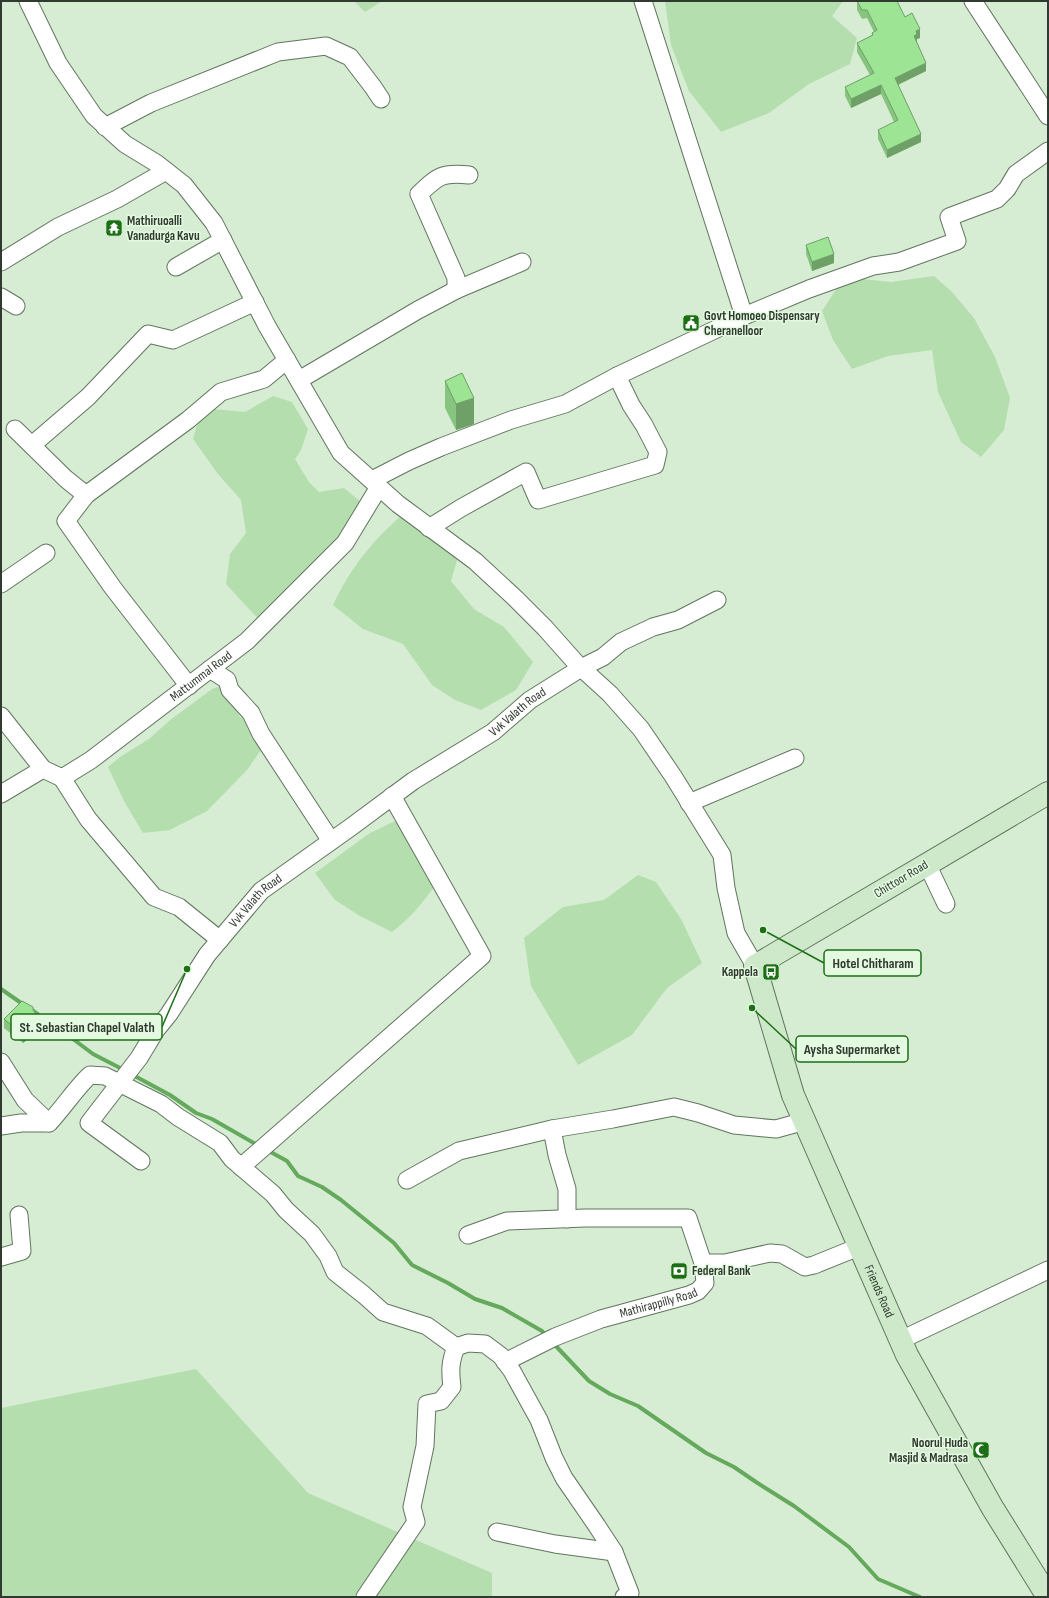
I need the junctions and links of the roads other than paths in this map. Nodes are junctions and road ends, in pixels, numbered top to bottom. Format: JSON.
{"nodes":[{"id":1,"x":28,"y":1,"type":"edge"},
{"id":2,"x":643,"y":1,"type":"edge"},
{"id":3,"x":974,"y":1,"type":"edge"},
{"id":4,"x":381,"y":100,"type":"dead end"},
{"id":5,"x":1048,"y":116,"type":"edge"},
{"id":6,"x":105,"y":127,"type":"junction"},
{"id":7,"x":1048,"y":151,"type":"edge"},
{"id":8,"x":166,"y":171,"type":"junction"},
{"id":9,"x":469,"y":175,"type":"dead end"},
{"id":10,"x":223,"y":240,"type":"junction"},
{"id":11,"x":1,"y":262,"type":"edge"},
{"id":12,"x":522,"y":262,"type":"dead end"},
{"id":13,"x":176,"y":267,"type":"dead end"},
{"id":14,"x":456,"y":290,"type":"junction"},
{"id":15,"x":1,"y":297,"type":"edge"},
{"id":16,"x":255,"y":302,"type":"junction"},
{"id":17,"x":16,"y":306,"type":"dead end"},
{"id":18,"x":744,"y":316,"type":"junction"},
{"id":19,"x":287,"y":360,"type":"junction"},
{"id":20,"x":617,"y":376,"type":"junction"},
{"id":21,"x":299,"y":380,"type":"junction"},
{"id":22,"x":15,"y":429,"type":"dead end"},
{"id":23,"x":32,"y":445,"type":"junction"},
{"id":24,"x":376,"y":484,"type":"junction"},
{"id":25,"x":86,"y":495,"type":"junction"},
{"id":26,"x":430,"y":528,"type":"junction"},
{"id":27,"x":46,"y":553,"type":"dead end"},
{"id":28,"x":1,"y":584,"type":"edge"},
{"id":29,"x":717,"y":600,"type":"dead end"},
{"id":30,"x":581,"y":668,"type":"junction"},
{"id":31,"x":210,"y":669,"type":"junction"},
{"id":32,"x":189,"y":686,"type":"junction"},
{"id":33,"x":1,"y":716,"type":"edge"},
{"id":34,"x":795,"y":758,"type":"dead end"},
{"id":35,"x":43,"y":769,"type":"junction"},
{"id":36,"x":62,"y":778,"type":"junction"},
{"id":37,"x":1048,"y":793,"type":"edge"},
{"id":38,"x":1,"y":794,"type":"edge"},
{"id":39,"x":392,"y":796,"type":"junction"},
{"id":40,"x":689,"y":803,"type":"junction"},
{"id":41,"x":331,"y":841,"type":"junction"},
{"id":42,"x":927,"y":864,"type":"junction"},
{"id":43,"x":946,"y":904,"type":"dead end"},
{"id":44,"x":220,"y":940,"type":"junction"},
{"id":45,"x":755,"y":966,"type":"junction"},
{"id":46,"x":1,"y":1062,"type":"edge"},
{"id":47,"x":120,"y":1082,"type":"junction"},
{"id":48,"x":805,"y":1122,"type":"junction"},
{"id":49,"x":49,"y":1123,"type":"junction"},
{"id":50,"x":1,"y":1126,"type":"edge"},
{"id":51,"x":552,"y":1129,"type":"junction"},
{"id":52,"x":141,"y":1161,"type":"dead end"},
{"id":53,"x":241,"y":1167,"type":"junction"},
{"id":54,"x":407,"y":1180,"type":"dead end"},
{"id":55,"x":19,"y":1215,"type":"dead end"},
{"id":56,"x":567,"y":1219,"type":"junction"},
{"id":57,"x":468,"y":1235,"type":"dead end"},
{"id":58,"x":860,"y":1246,"type":"junction"},
{"id":59,"x":1,"y":1257,"type":"edge"},
{"id":60,"x":703,"y":1263,"type":"junction"},
{"id":61,"x":1048,"y":1270,"type":"edge"},
{"id":62,"x":901,"y":1340,"type":"junction"},
{"id":63,"x":456,"y":1347,"type":"junction"},
{"id":64,"x":505,"y":1362,"type":"junction"},
{"id":65,"x":497,"y":1532,"type":"dead end"},
{"id":66,"x":614,"y":1552,"type":"junction"},
{"id":67,"x":629,"y":1596,"type":"edge"},
{"id":68,"x":365,"y":1597,"type":"edge"},
{"id":69,"x":1048,"y":1597,"type":"edge"}],
"edges":[{"from":1,"to":6,"type":"street"},
{"from":2,"to":18,"type":"street"},
{"from":3,"to":5,"type":"street"},
{"from":4,"to":6,"type":"street"},
{"from":6,"to":8,"type":"street"},
{"from":7,"to":18,"type":"street"},
{"from":8,"to":10,"type":"street"},
{"from":8,"to":11,"type":"street"},
{"from":9,"to":14,"type":"street"},
{"from":10,"to":13,"type":"street"},
{"from":10,"to":16,"type":"street"},
{"from":12,"to":14,"type":"street"},
{"from":14,"to":21,"type":"street"},
{"from":15,"to":17,"type":"street"},
{"from":16,"to":19,"type":"street"},
{"from":16,"to":23,"type":"street"},
{"from":18,"to":20,"type":"street"},
{"from":19,"to":21,"type":"street"},
{"from":19,"to":25,"type":"street"},
{"from":20,"to":24,"type":"street"},
{"from":20,"to":26,"type":"street"},
{"from":21,"to":24,"type":"street"},
{"from":22,"to":23,"type":"street"},
{"from":23,"to":25,"type":"street"},
{"from":24,"to":26,"type":"street"},
{"from":24,"to":31,"type":"street","name":"Mattummal Road"},
{"from":25,"to":32,"type":"street"},
{"from":26,"to":30,"type":"street"},
{"from":27,"to":28,"type":"street"},
{"from":29,"to":30,"type":"street","name":"Vvk Valath Road"},
{"from":30,"to":39,"type":"street","name":"Vvk Valath Road"},
{"from":30,"to":40,"type":"street"},
{"from":31,"to":32,"type":"street","name":"Mattummal Road"},
{"from":31,"to":41,"type":"street"},
{"from":32,"to":36,"type":"street","name":"Mattummal Road"},
{"from":33,"to":35,"type":"street"},
{"from":34,"to":40,"type":"street"},
{"from":35,"to":36,"type":"street"},
{"from":35,"to":38,"type":"street"},
{"from":36,"to":44,"type":"street"},
{"from":37,"to":42,"type":"main road","name":"Chittoor Road"},
{"from":39,"to":41,"type":"street","name":"Vvk Valath Road"},
{"from":39,"to":53,"type":"street"},
{"from":40,"to":45,"type":"street"},
{"from":41,"to":44,"type":"street","name":"Vvk Valath Road"},
{"from":42,"to":43,"type":"street"},
{"from":42,"to":45,"type":"main road","name":"Chittoor Road"},
{"from":44,"to":47,"type":"street","name":"Vvk Valath Road"},
{"from":45,"to":48,"type":"main road","name":"Friends Road"},
{"from":46,"to":49,"type":"street"},
{"from":47,"to":49,"type":"street"},
{"from":47,"to":52,"type":"street","name":"Vvk Valath Road"},
{"from":47,"to":53,"type":"street"},
{"from":48,"to":51,"type":"street"},
{"from":48,"to":58,"type":"main road","name":"Friends Road"},
{"from":49,"to":50,"type":"street"},
{"from":51,"to":54,"type":"street"},
{"from":51,"to":56,"type":"street"},
{"from":53,"to":63,"type":"street"},
{"from":55,"to":59,"type":"street"},
{"from":56,"to":57,"type":"street"},
{"from":56,"to":60,"type":"street"},
{"from":58,"to":60,"type":"street"},
{"from":58,"to":62,"type":"main road","name":"Friends Road"},
{"from":60,"to":64,"type":"street","name":"Mathirappilly Road"},
{"from":61,"to":62,"type":"street"},
{"from":62,"to":69,"type":"main road","name":"Friends Road"},
{"from":63,"to":64,"type":"street"},
{"from":63,"to":68,"type":"street"},
{"from":64,"to":66,"type":"street"},
{"from":65,"to":66,"type":"street"},
{"from":66,"to":67,"type":"street"}]}
